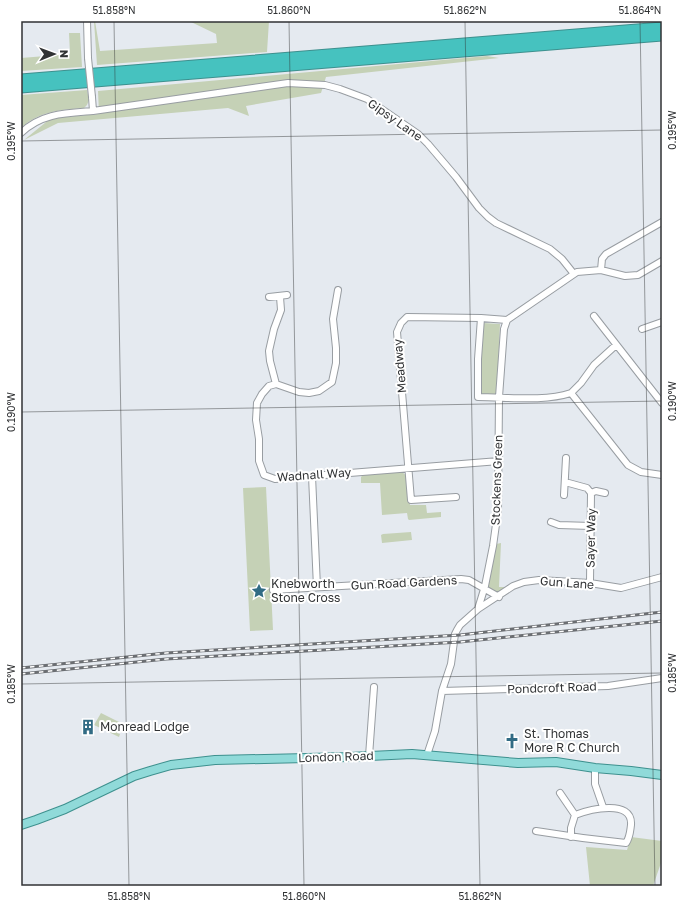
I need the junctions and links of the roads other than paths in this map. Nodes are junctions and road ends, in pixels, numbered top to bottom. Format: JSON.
{"nodes":[{"id":1,"x":87,"y":21,"type":"edge"},
{"id":2,"x":662,"y":27,"type":"edge"},
{"id":3,"x":662,"y":36,"type":"edge"},
{"id":4,"x":21,"y":79,"type":"edge"},
{"id":5,"x":21,"y":88,"type":"edge"},
{"id":6,"x":93,"y":111,"type":"junction"},
{"id":7,"x":21,"y":133,"type":"edge"},
{"id":8,"x":662,"y":222,"type":"edge"},
{"id":9,"x":662,"y":261,"type":"edge"},
{"id":10,"x":601,"y":270,"type":"junction"},
{"id":11,"x":574,"y":274,"type":"junction"},
{"id":12,"x":338,"y":290,"type":"dead end"},
{"id":13,"x":269,"y":297,"type":"dead end"},
{"id":14,"x":594,"y":316,"type":"dead end"},
{"id":15,"x":481,"y":318,"type":"junction"},
{"id":16,"x":507,"y":320,"type":"junction"},
{"id":17,"x":662,"y":322,"type":"edge"},
{"id":18,"x":642,"y":329,"type":"dead end"},
{"id":19,"x":616,"y":345,"type":"junction"},
{"id":20,"x":276,"y":384,"type":"junction"},
{"id":21,"x":571,"y":393,"type":"junction"},
{"id":22,"x":499,"y":397,"type":"junction"},
{"id":23,"x":662,"y":402,"type":"edge"},
{"id":24,"x":566,"y":458,"type":"dead end"},
{"id":25,"x":499,"y":461,"type":"junction"},
{"id":26,"x":409,"y":468,"type":"junction"},
{"id":27,"x":312,"y":476,"type":"junction"},
{"id":28,"x":662,"y":476,"type":"edge"},
{"id":29,"x":565,"y":482,"type":"junction"},
{"id":30,"x":591,"y":493,"type":"junction"},
{"id":31,"x":605,"y":493,"type":"dead end"},
{"id":32,"x":564,"y":495,"type":"dead end"},
{"id":33,"x":456,"y":497,"type":"dead end"},
{"id":34,"x":551,"y":522,"type":"dead end"},
{"id":35,"x":591,"y":526,"type":"junction"},
{"id":36,"x":662,"y":577,"type":"edge"},
{"id":37,"x":590,"y":583,"type":"junction"},
{"id":38,"x":317,"y":587,"type":"junction"},
{"id":39,"x":484,"y":588,"type":"junction"},
{"id":40,"x":273,"y":590,"type":"dead end"},
{"id":41,"x":499,"y":597,"type":"junction"},
{"id":42,"x":478,"y":609,"type":"junction"},
{"id":43,"x":662,"y":678,"type":"edge"},
{"id":44,"x":374,"y":687,"type":"dead end"},
{"id":45,"x":442,"y":691,"type":"junction"},
{"id":46,"x":426,"y":754,"type":"junction"},
{"id":47,"x":369,"y":756,"type":"junction"},
{"id":48,"x":595,"y":768,"type":"junction"},
{"id":49,"x":662,"y":775,"type":"edge"},
{"id":50,"x":560,"y":793,"type":"dead end"},
{"id":51,"x":603,"y":808,"type":"junction"},
{"id":52,"x":575,"y":815,"type":"junction"},
{"id":53,"x":21,"y":825,"type":"edge"},
{"id":54,"x":536,"y":831,"type":"dead end"},
{"id":55,"x":571,"y":837,"type":"junction"}],
"edges":[{"from":1,"to":6,"type":"street","bridge":true},
{"from":2,"to":4,"type":"highway"},
{"from":3,"to":5,"type":"highway"},
{"from":6,"to":7,"type":"street","name":"Gipsy Lane"},
{"from":6,"to":11,"type":"street","name":"Gipsy Lane"},
{"from":8,"to":10,"type":"street"},
{"from":9,"to":10,"type":"street"},
{"from":10,"to":11,"type":"street"},
{"from":11,"to":16,"type":"street"},
{"from":12,"to":20,"type":"street"},
{"from":13,"to":20,"type":"street"},
{"from":14,"to":19,"type":"street"},
{"from":15,"to":16,"type":"street","name":"Meadway"},
{"from":15,"to":22,"type":"street"},
{"from":15,"to":26,"type":"street","name":"Meadway"},
{"from":16,"to":22,"type":"street","name":"Stockens Green"},
{"from":17,"to":18,"type":"street"},
{"from":19,"to":21,"type":"street"},
{"from":19,"to":23,"type":"street"},
{"from":20,"to":27,"type":"street","name":"Wadnall Way"},
{"from":21,"to":22,"type":"street"},
{"from":21,"to":28,"type":"street"},
{"from":22,"to":25,"type":"street","name":"Stockens Green"},
{"from":24,"to":29,"type":"street"},
{"from":25,"to":26,"type":"street","name":"Wadnall Way"},
{"from":25,"to":39,"type":"street","name":"Stockens Green"},
{"from":26,"to":27,"type":"street","name":"Wadnall Way"},
{"from":26,"to":33,"type":"street","name":"Meadway"},
{"from":27,"to":38,"type":"street"},
{"from":29,"to":30,"type":"street","name":"Sayer Way"},
{"from":29,"to":32,"type":"street"},
{"from":30,"to":31,"type":"street","name":"Sayer Way"},
{"from":30,"to":35,"type":"street","name":"Sayer Way"},
{"from":34,"to":35,"type":"street"},
{"from":35,"to":37,"type":"street","name":"Sayer Way"},
{"from":36,"to":37,"type":"street","name":"Gun Lane"},
{"from":37,"to":41,"type":"street","name":"Gun Lane"},
{"from":38,"to":39,"type":"street","name":"Gun Road Gardens"},
{"from":38,"to":40,"type":"street","name":"Gun Road Gardens"},
{"from":39,"to":41,"type":"street","name":"Gun Road Gardens"},
{"from":39,"to":42,"type":"street","name":"Stockens Green"},
{"from":41,"to":42,"type":"street","name":"Gun Lane"},
{"from":42,"to":45,"type":"street","name":"Gun Lane"},
{"from":43,"to":45,"type":"street","name":"Pondcroft Road"},
{"from":44,"to":47,"type":"street"},
{"from":45,"to":46,"type":"street","name":"Gun Lane"},
{"from":46,"to":47,"type":"main road","name":"London Road"},
{"from":46,"to":48,"type":"main road","name":"London Road"},
{"from":47,"to":53,"type":"main road","name":"London Road"},
{"from":48,"to":49,"type":"main road","name":"London Road"},
{"from":48,"to":51,"type":"street"},
{"from":50,"to":52,"type":"street"},
{"from":51,"to":52,"type":"street"},
{"from":51,"to":55,"type":"street"},
{"from":52,"to":55,"type":"street"},
{"from":54,"to":55,"type":"street"}]}
